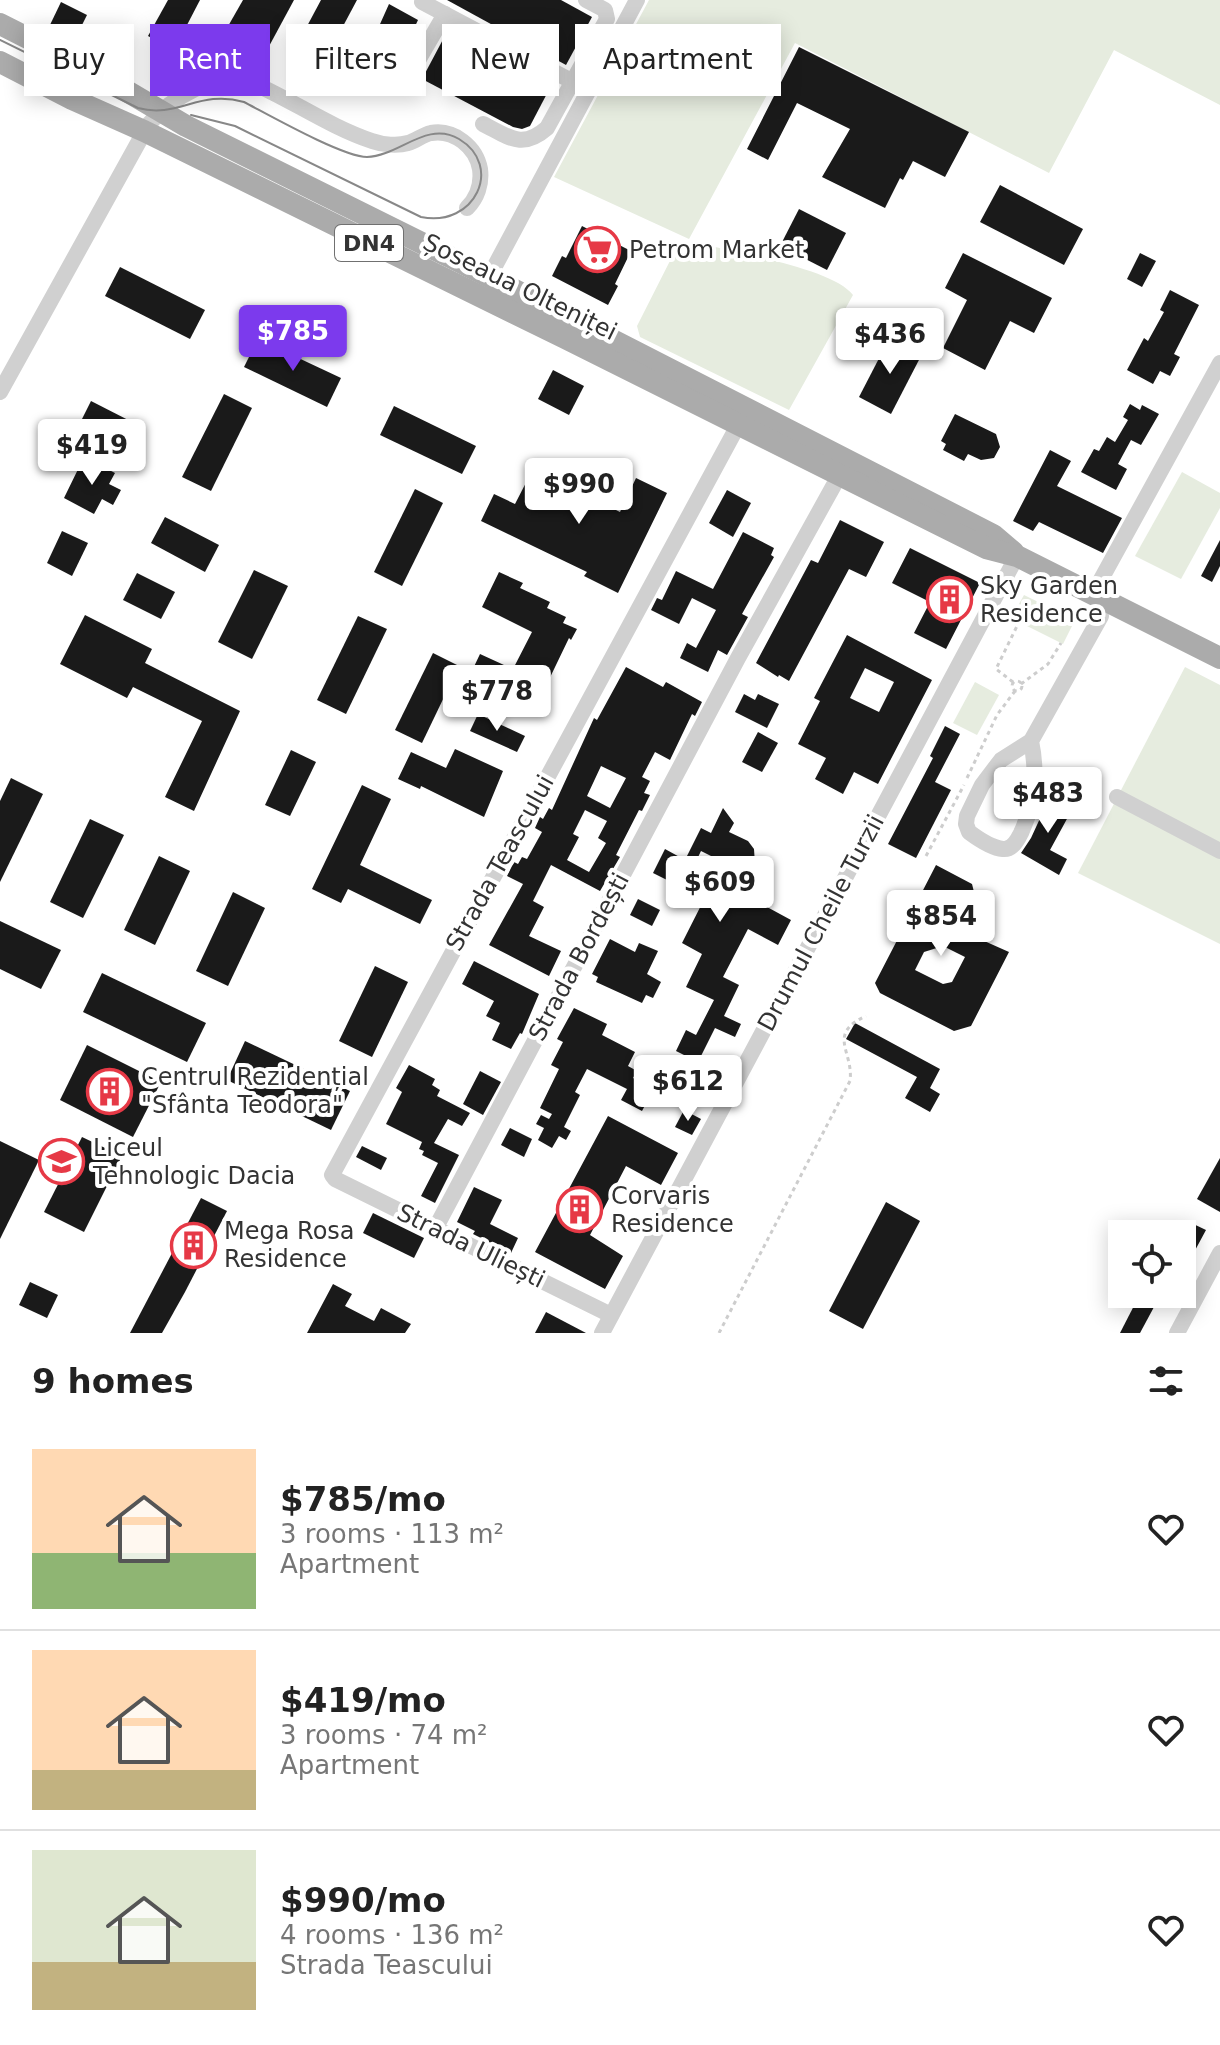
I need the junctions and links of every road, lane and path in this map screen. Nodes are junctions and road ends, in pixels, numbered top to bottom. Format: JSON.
{"nodes":[{"id":1,"x":586,"y":0,"type":"edge"},
{"id":2,"x":637,"y":0,"type":"edge"},
{"id":3,"x":422,"y":2,"type":"edge"},
{"id":4,"x":445,"y":14,"type":"junction"},
{"id":5,"x":0,"y":24,"type":"edge"},
{"id":6,"x":624,"y":24,"type":"edge"},
{"id":7,"x":24,"y":36,"type":"edge"},
{"id":8,"x":426,"y":47,"type":"edge"},
{"id":9,"x":0,"y":62,"type":"edge"},
{"id":10,"x":573,"y":82,"type":"junction"},
{"id":11,"x":78,"y":96,"type":"edge"},
{"id":12,"x":134,"y":96,"type":"edge"},
{"id":13,"x":586,"y":96,"type":"edge"},
{"id":14,"x":76,"y":101,"type":"junction"},
{"id":15,"x":160,"y":112,"type":"junction"},
{"id":16,"x":483,"y":124,"type":"dead end"},
{"id":17,"x":144,"y":131,"type":"junction"},
{"id":18,"x":467,"y":208,"type":"dead end"},
{"id":19,"x":489,"y":277,"type":"junction"},
{"id":20,"x":1220,"y":363,"type":"edge"},
{"id":21,"x":0,"y":392,"type":"edge"},
{"id":22,"x":743,"y":416,"type":"junction"},
{"id":23,"x":839,"y":476,"type":"junction"},
{"id":24,"x":1017,"y":556,"type":"junction"},
{"id":25,"x":1093,"y":594,"type":"junction"},
{"id":26,"x":1101,"y":616,"type":"dead end"},
{"id":27,"x":1019,"y":622,"type":"dead end"},
{"id":28,"x":1061,"y":643,"type":"dead end"},
{"id":29,"x":1220,"y":658,"type":"edge"},
{"id":30,"x":1013,"y":682,"type":"junction"},
{"id":31,"x":1021,"y":684,"type":"junction"},
{"id":32,"x":1015,"y":691,"type":"junction"},
{"id":33,"x":1031,"y":741,"type":"junction"},
{"id":34,"x":975,"y":781,"type":"junction"},
{"id":35,"x":1117,"y":797,"type":"dead end"},
{"id":36,"x":1031,"y":810,"type":"junction"},
{"id":37,"x":1220,"y":851,"type":"edge"},
{"id":38,"x":926,"y":856,"type":"dead end"},
{"id":39,"x":866,"y":1016,"type":"dead end"},
{"id":40,"x":332,"y":1175,"type":"joint"},
{"id":41,"x":435,"y":1229,"type":"junction"},
{"id":42,"x":1220,"y":1253,"type":"edge"},
{"id":43,"x":611,"y":1315,"type":"junction"},
{"id":44,"x":602,"y":1333,"type":"edge"},
{"id":45,"x":719,"y":1333,"type":"edge"},
{"id":46,"x":1177,"y":1333,"type":"edge"}],
"edges":[{"from":1,"to":10,"type":"street"},
{"from":2,"to":6,"type":"street","name":"Șoseaua Olteniței"},
{"from":3,"to":4,"type":"street"},
{"from":4,"to":8,"type":"street"},
{"from":4,"to":10,"type":"street"},
{"from":5,"to":7,"type":"main road","name":"Șoseaua Olteniței","number":"DN4"},
{"from":9,"to":14,"type":"main road","name":"Șoseaua Olteniței","number":"DN4"},
{"from":10,"to":16,"type":"street"},
{"from":11,"to":14,"type":"main road"},
{"from":12,"to":15,"type":"main road","name":"Șoseaua Olteniței","number":"DN4"},
{"from":13,"to":19,"type":"street","name":"Șoseaua Olteniței"},
{"from":14,"to":17,"type":"main road","name":"Șoseaua Olteniței","number":"DN4"},
{"from":15,"to":17,"type":"street"},
{"from":15,"to":18,"type":"street"},
{"from":15,"to":19,"type":"main road","name":"Șoseaua Olteniței","number":"DN4"},
{"from":17,"to":21,"type":"street"},
{"from":17,"to":22,"type":"main road","name":"Șoseaua Olteniței","number":"DN4"},
{"from":19,"to":22,"type":"main road","name":"Șoseaua Olteniței","number":"DN4"},
{"from":20,"to":25,"type":"street"},
{"from":22,"to":23,"type":"main road","name":"Șoseaua Olteniței","number":"DN4"},
{"from":22,"to":24,"type":"main road","name":"Șoseaua Olteniței","number":"DN4"},
{"from":22,"to":40,"type":"street","name":"Strada Teascului"},
{"from":23,"to":24,"type":"main road","name":"Șoseaua Olteniței","number":"DN4"},
{"from":23,"to":41,"type":"street","name":"Strada Bordești"},
{"from":24,"to":25,"type":"main road","name":"Șoseaua Olteniței","number":"DN4"},
{"from":24,"to":43,"type":"street","name":"Drumul Cheile Turzii"},
{"from":25,"to":29,"type":"main road","name":"Șoseaua Olteniței","number":"DN4"},
{"from":26,"to":33,"type":"street"},
{"from":27,"to":30,"type":"path"},
{"from":28,"to":31,"type":"path"},
{"from":30,"to":31,"type":"path"},
{"from":30,"to":32,"type":"path"},
{"from":31,"to":32,"type":"path"},
{"from":32,"to":34,"type":"path"},
{"from":33,"to":34,"type":"street"},
{"from":33,"to":36,"type":"street"},
{"from":34,"to":36,"type":"path"},
{"from":34,"to":36,"type":"street"},
{"from":34,"to":38,"type":"path"},
{"from":35,"to":37,"type":"street"},
{"from":39,"to":45,"type":"path"},
{"from":40,"to":41,"type":"street","name":"Strada Uliești"},
{"from":41,"to":43,"type":"street","name":"Strada Uliești"},
{"from":42,"to":46,"type":"street"},
{"from":43,"to":44,"type":"street","name":"Drumul Cheile Turzii"}]}
